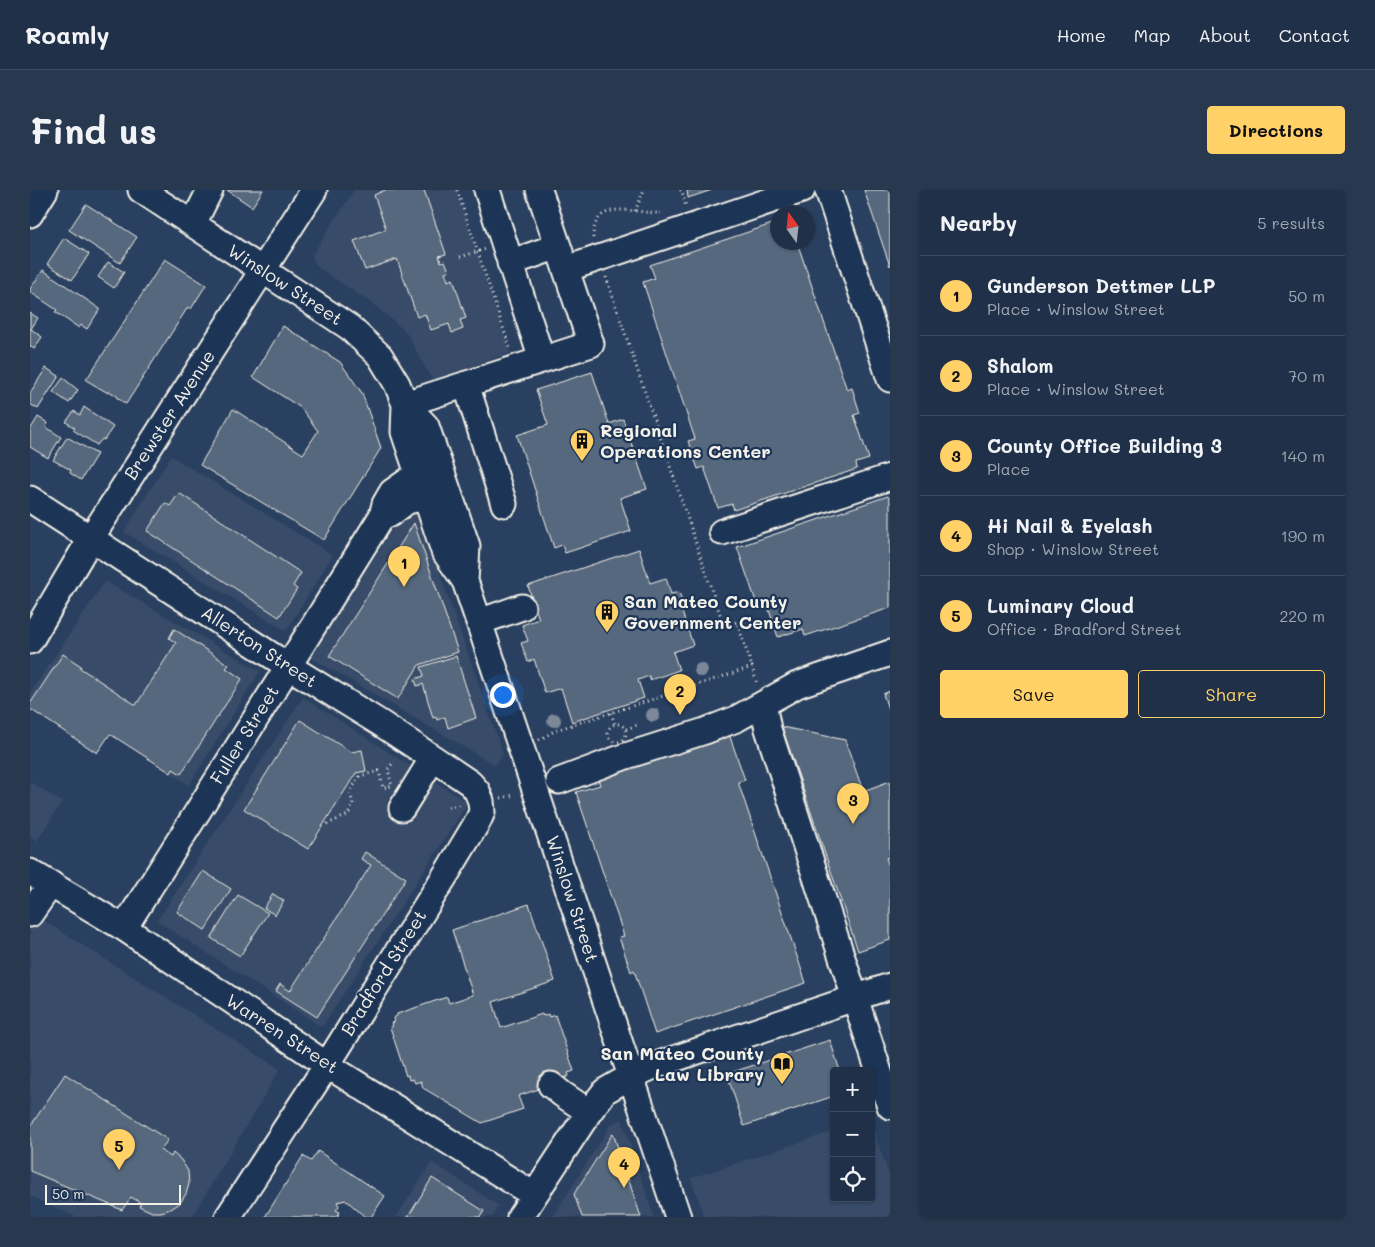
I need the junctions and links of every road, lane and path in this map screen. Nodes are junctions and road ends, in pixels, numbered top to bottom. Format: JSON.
{"nodes":[{"id":1,"x":45,"y":190,"type":"edge"},
{"id":2,"x":141,"y":190,"type":"edge"},
{"id":3,"x":210,"y":190,"type":"edge"},
{"id":4,"x":314,"y":190,"type":"edge"},
{"id":5,"x":457,"y":190,"type":"edge"},
{"id":6,"x":487,"y":190,"type":"edge"},
{"id":7,"x":539,"y":190,"type":"edge"},
{"id":8,"x":644,"y":190,"type":"edge"},
{"id":9,"x":680,"y":190,"type":"edge"},
{"id":10,"x":802,"y":190,"type":"edge"},
{"id":11,"x":828,"y":190,"type":"edge"},
{"id":12,"x":693,"y":204,"type":"dead end"},
{"id":13,"x":686,"y":206,"type":"junction"},
{"id":14,"x":681,"y":208,"type":"dead end"},
{"id":15,"x":635,"y":211,"type":"junction"},
{"id":16,"x":668,"y":212,"type":"dead end"},
{"id":17,"x":30,"y":214,"type":"edge"},
{"id":18,"x":192,"y":224,"type":"junction"},
{"id":19,"x":558,"y":246,"type":"junction"},
{"id":20,"x":478,"y":252,"type":"junction"},
{"id":21,"x":502,"y":254,"type":"junction"},
{"id":22,"x":460,"y":257,"type":"dead end"},
{"id":23,"x":600,"y":258,"type":"junction"},
{"id":24,"x":566,"y":269,"type":"junction"},
{"id":25,"x":262,"y":271,"type":"junction"},
{"id":26,"x":513,"y":356,"type":"dead end"},
{"id":27,"x":542,"y":360,"type":"junction"},
{"id":28,"x":890,"y":379,"type":"edge"},
{"id":29,"x":466,"y":384,"type":"junction"},
{"id":30,"x":404,"y":404,"type":"junction"},
{"id":31,"x":890,"y":477,"type":"edge"},
{"id":32,"x":422,"y":485,"type":"junction"},
{"id":33,"x":30,"y":499,"type":"edge"},
{"id":34,"x":504,"y":504,"type":"dead end"},
{"id":35,"x":722,"y":532,"type":"dead end"},
{"id":36,"x":91,"y":538,"type":"junction"},
{"id":37,"x":465,"y":581,"type":"junction"},
{"id":38,"x":522,"y":608,"type":"dead end"},
{"id":39,"x":480,"y":622,"type":"junction"},
{"id":40,"x":30,"y":641,"type":"edge"},
{"id":41,"x":890,"y":653,"type":"edge"},
{"id":42,"x":288,"y":666,"type":"junction"},
{"id":43,"x":752,"y":667,"type":"junction"},
{"id":44,"x":763,"y":704,"type":"junction"},
{"id":45,"x":611,"y":713,"type":"junction"},
{"id":46,"x":615,"y":724,"type":"junction"},
{"id":47,"x":640,"y":724,"type":"dead end"},
{"id":48,"x":626,"y":729,"type":"junction"},
{"id":49,"x":523,"y":749,"type":"junction"},
{"id":50,"x":433,"y":758,"type":"junction"},
{"id":51,"x":392,"y":764,"type":"dead end"},
{"id":52,"x":388,"y":769,"type":"junction"},
{"id":53,"x":379,"y":771,"type":"junction"},
{"id":54,"x":559,"y":781,"type":"dead end"},
{"id":55,"x":519,"y":794,"type":"dead end"},
{"id":56,"x":478,"y":802,"type":"junction"},
{"id":57,"x":448,"y":807,"type":"dead end"},
{"id":58,"x":402,"y":808,"type":"dead end"},
{"id":59,"x":327,"y":824,"type":"dead end"},
{"id":60,"x":30,"y":872,"type":"edge"},
{"id":61,"x":51,"y":884,"type":"junction"},
{"id":62,"x":30,"y":914,"type":"edge"},
{"id":63,"x":124,"y":928,"type":"junction"},
{"id":64,"x":890,"y":986,"type":"edge"},
{"id":65,"x":855,"y":998,"type":"junction"},
{"id":66,"x":327,"y":1064,"type":"junction"},
{"id":67,"x":631,"y":1076,"type":"junction"},
{"id":68,"x":551,"y":1085,"type":"dead end"},
{"id":69,"x":890,"y":1106,"type":"edge"},
{"id":70,"x":589,"y":1112,"type":"junction"},
{"id":71,"x":534,"y":1195,"type":"junction"},
{"id":72,"x":228,"y":1217,"type":"edge"},
{"id":73,"x":520,"y":1217,"type":"edge"},
{"id":74,"x":678,"y":1217,"type":"edge"}],
"edges":[{"from":1,"to":17,"type":"street"},
{"from":2,"to":18,"type":"street","name":"Winslow Street"},
{"from":3,"to":18,"type":"street"},
{"from":4,"to":25,"type":"street","name":"Brewster Avenue"},
{"from":5,"to":20,"type":"path"},
{"from":6,"to":21,"type":"street"},
{"from":7,"to":19,"type":"street"},
{"from":8,"to":15,"type":"path"},
{"from":9,"to":13,"type":"path"},
{"from":10,"to":23,"type":"street"},
{"from":11,"to":28,"type":"street"},
{"from":12,"to":13,"type":"path"},
{"from":13,"to":14,"type":"path"},
{"from":15,"to":16,"type":"path"},
{"from":15,"to":23,"type":"path"},
{"from":18,"to":25,"type":"street","name":"Winslow Street"},
{"from":19,"to":21,"type":"street"},
{"from":19,"to":24,"type":"street"},
{"from":20,"to":21,"type":"path"},
{"from":20,"to":22,"type":"path"},
{"from":20,"to":26,"type":"path"},
{"from":21,"to":27,"type":"street"},
{"from":23,"to":24,"type":"street"},
{"from":23,"to":43,"type":"path"},
{"from":24,"to":27,"type":"street"},
{"from":25,"to":30,"type":"street","name":"Winslow Street"},
{"from":25,"to":36,"type":"street","name":"Brewster Avenue"},
{"from":27,"to":29,"type":"street"},
{"from":29,"to":30,"type":"street"},
{"from":29,"to":34,"type":"street"},
{"from":30,"to":32,"type":"street","name":"Winslow Street"},
{"from":30,"to":37,"type":"street","name":"Winslow Street"},
{"from":31,"to":35,"type":"street"},
{"from":32,"to":37,"type":"street","name":"Winslow Street"},
{"from":32,"to":42,"type":"street","name":"Fuller Street"},
{"from":33,"to":36,"type":"street","name":"Allerton Street"},
{"from":36,"to":40,"type":"street","name":"Brewster Avenue"},
{"from":36,"to":42,"type":"street","name":"Allerton Street"},
{"from":37,"to":39,"type":"street","name":"Winslow Street"},
{"from":38,"to":39,"type":"street"},
{"from":39,"to":49,"type":"street","name":"Winslow Street"},
{"from":41,"to":44,"type":"street"},
{"from":42,"to":50,"type":"street","name":"Allerton Street"},
{"from":42,"to":63,"type":"street","name":"Fuller Street"},
{"from":43,"to":44,"type":"path"},
{"from":43,"to":45,"type":"path"},
{"from":44,"to":54,"type":"street"},
{"from":44,"to":65,"type":"street"},
{"from":45,"to":46,"type":"path"},
{"from":45,"to":49,"type":"path"},
{"from":46,"to":48,"type":"path"},
{"from":46,"to":48,"type":"path"},
{"from":47,"to":48,"type":"path"},
{"from":49,"to":67,"type":"street","name":"Winslow Street"},
{"from":50,"to":56,"type":"street","name":"Allerton Street"},
{"from":50,"to":58,"type":"street"},
{"from":51,"to":52,"type":"path"},
{"from":52,"to":53,"type":"path"},
{"from":52,"to":53,"type":"path"},
{"from":53,"to":59,"type":"path"},
{"from":55,"to":56,"type":"path"},
{"from":56,"to":57,"type":"path"},
{"from":56,"to":66,"type":"street","name":"Bradford Street"},
{"from":60,"to":61,"type":"street","name":"Warren Street"},
{"from":61,"to":62,"type":"street"},
{"from":61,"to":63,"type":"street","name":"Warren Street"},
{"from":63,"to":66,"type":"street","name":"Warren Street"},
{"from":64,"to":65,"type":"street"},
{"from":65,"to":67,"type":"street"},
{"from":65,"to":69,"type":"street"},
{"from":66,"to":71,"type":"street","name":"Warren Street"},
{"from":66,"to":72,"type":"street","name":"Bradford Street"},
{"from":67,"to":70,"type":"street"},
{"from":67,"to":74,"type":"street","name":"Winslow Street"},
{"from":68,"to":70,"type":"street"},
{"from":70,"to":71,"type":"street"},
{"from":71,"to":73,"type":"street"}]}
